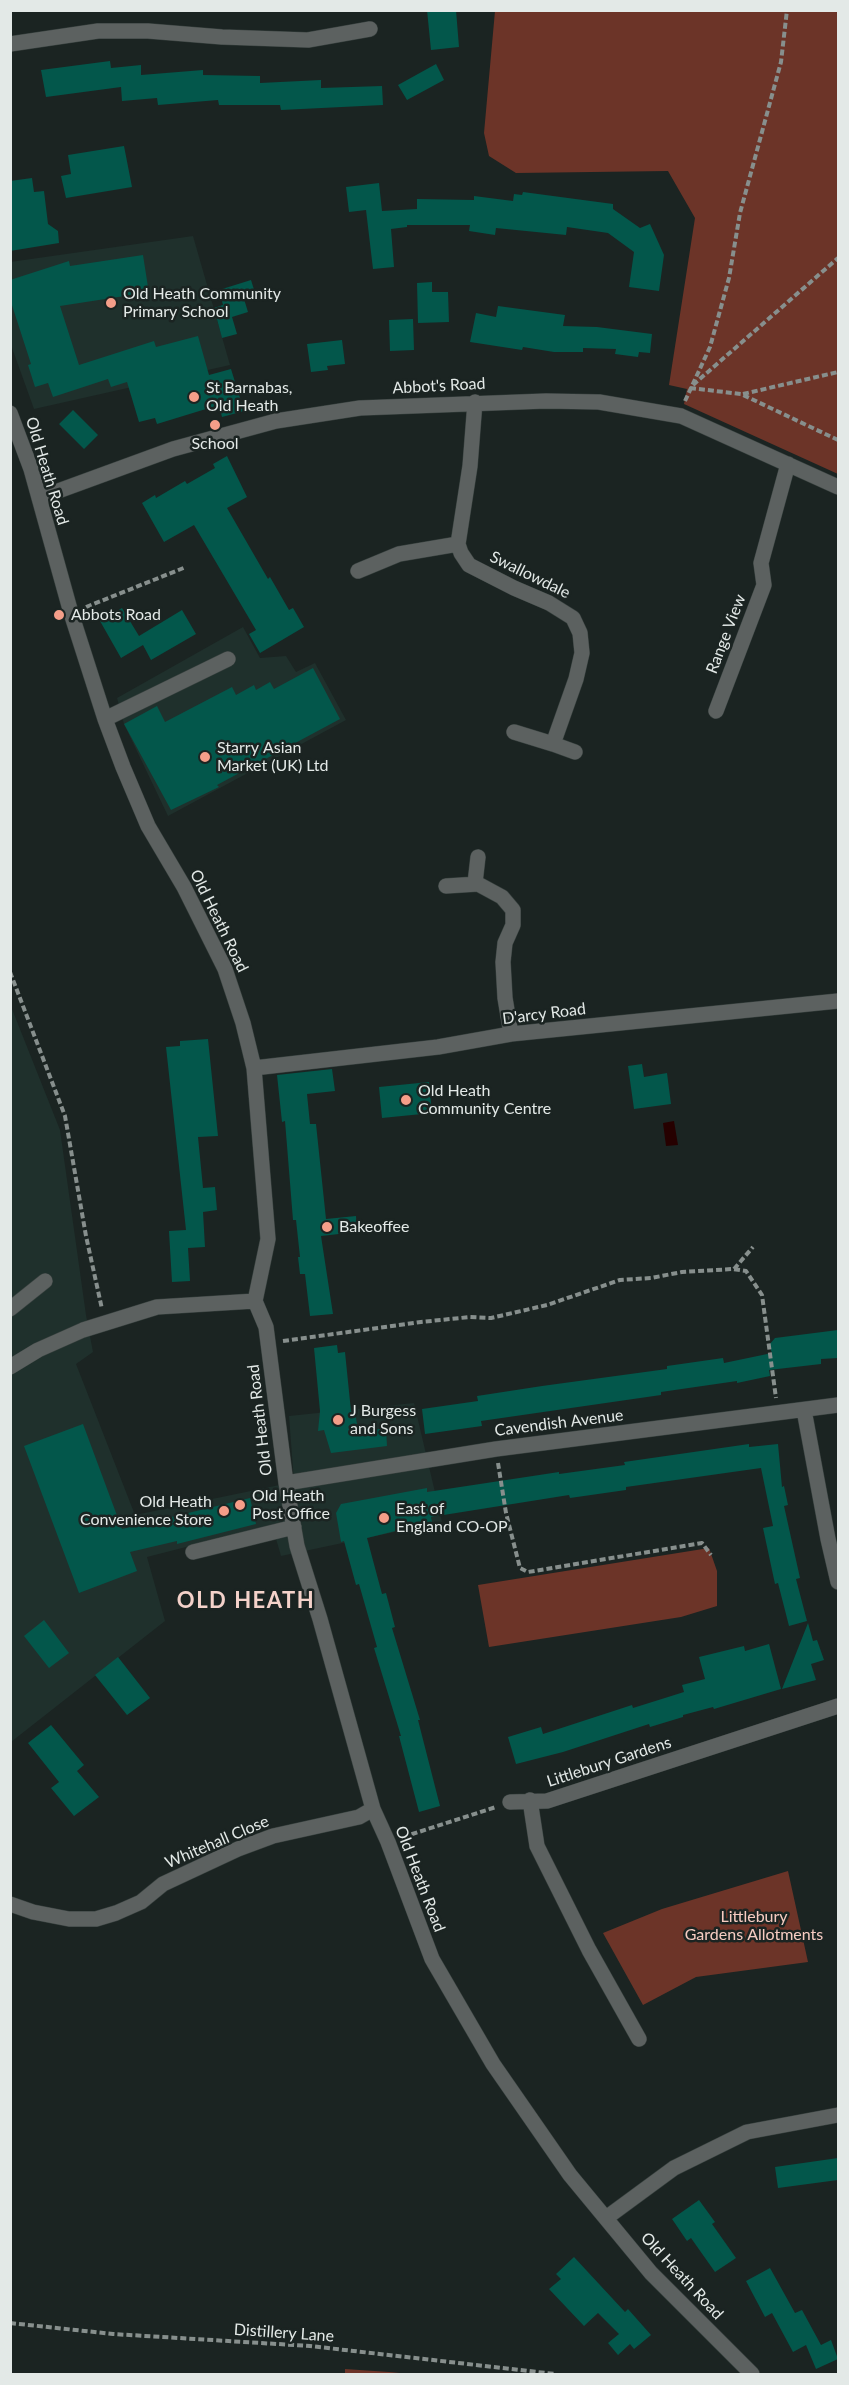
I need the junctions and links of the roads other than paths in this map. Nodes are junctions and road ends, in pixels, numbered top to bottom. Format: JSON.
{"nodes":[{"id":1,"x":370,"y":30,"type":"dead end"},
{"id":2,"x":10,"y":44,"type":"edge"},
{"id":3,"x":475,"y":402,"type":"junction"},
{"id":4,"x":10,"y":413,"type":"edge"},
{"id":5,"x":788,"y":464,"type":"junction"},
{"id":6,"x":838,"y":487,"type":"edge"},
{"id":7,"x":39,"y":498,"type":"junction"},
{"id":8,"x":458,"y":544,"type":"junction"},
{"id":9,"x":358,"y":571,"type":"dead end"},
{"id":10,"x":228,"y":659,"type":"dead end"},
{"id":11,"x":716,"y":711,"type":"dead end"},
{"id":12,"x":105,"y":719,"type":"junction"},
{"id":13,"x":514,"y":732,"type":"dead end"},
{"id":14,"x":553,"y":744,"type":"junction"},
{"id":15,"x":575,"y":752,"type":"dead end"},
{"id":16,"x":478,"y":857,"type":"dead end"},
{"id":17,"x":478,"y":884,"type":"junction"},
{"id":18,"x":446,"y":886,"type":"dead end"},
{"id":19,"x":838,"y":1001,"type":"edge"},
{"id":20,"x":511,"y":1034,"type":"junction"},
{"id":21,"x":254,"y":1068,"type":"junction"},
{"id":22,"x":45,"y":1281,"type":"dead end"},
{"id":23,"x":255,"y":1301,"type":"junction"},
{"id":24,"x":10,"y":1310,"type":"edge"},
{"id":25,"x":10,"y":1367,"type":"edge"},
{"id":26,"x":838,"y":1405,"type":"edge"},
{"id":27,"x":804,"y":1410,"type":"junction"},
{"id":28,"x":286,"y":1483,"type":"junction"},
{"id":29,"x":294,"y":1527,"type":"junction"},
{"id":30,"x":193,"y":1552,"type":"dead end"},
{"id":31,"x":838,"y":1582,"type":"edge"},
{"id":32,"x":838,"y":1706,"type":"edge"},
{"id":33,"x":530,"y":1800,"type":"junction"},
{"id":34,"x":510,"y":1802,"type":"road end"},
{"id":35,"x":372,"y":1809,"type":"junction"},
{"id":36,"x":10,"y":1904,"type":"edge"},
{"id":37,"x":639,"y":2039,"type":"dead end"},
{"id":38,"x":838,"y":2115,"type":"edge"},
{"id":39,"x":606,"y":2218,"type":"junction"},
{"id":40,"x":752,"y":2374,"type":"edge"}],
"edges":[{"from":1,"to":2,"type":"street"},
{"from":3,"to":5,"type":"street","name":"Abbot's Road"},
{"from":3,"to":7,"type":"street","name":"Abbot's Road"},
{"from":3,"to":8,"type":"street"},
{"from":4,"to":7,"type":"street","name":"Old Heath Road"},
{"from":5,"to":6,"type":"street","name":"Abbot's Road"},
{"from":5,"to":11,"type":"street","name":"Range View"},
{"from":7,"to":12,"type":"street","name":"Old Heath Road"},
{"from":8,"to":9,"type":"street"},
{"from":8,"to":14,"type":"street","name":"Swallowdale"},
{"from":10,"to":12,"type":"street"},
{"from":12,"to":21,"type":"street","name":"Old Heath Road"},
{"from":13,"to":14,"type":"street"},
{"from":14,"to":15,"type":"street"},
{"from":16,"to":17,"type":"street"},
{"from":17,"to":18,"type":"street"},
{"from":17,"to":20,"type":"street"},
{"from":19,"to":20,"type":"street","name":"D'arcy Road"},
{"from":20,"to":21,"type":"street","name":"D'arcy Road"},
{"from":21,"to":23,"type":"street","name":"Old Heath Road"},
{"from":22,"to":24,"type":"street"},
{"from":23,"to":25,"type":"street"},
{"from":23,"to":28,"type":"street","name":"Old Heath Road"},
{"from":26,"to":27,"type":"street","name":"Cavendish Avenue"},
{"from":27,"to":28,"type":"street","name":"Cavendish Avenue"},
{"from":27,"to":31,"type":"street"},
{"from":28,"to":29,"type":"street","name":"Old Heath Road"},
{"from":29,"to":30,"type":"street"},
{"from":29,"to":35,"type":"street","name":"Old Heath Road"},
{"from":32,"to":33,"type":"street","name":"Littlebury Gardens"},
{"from":33,"to":34,"type":"street","name":"Littlebury Gardens"},
{"from":33,"to":37,"type":"street"},
{"from":35,"to":36,"type":"street","name":"Whitehall Close"},
{"from":35,"to":39,"type":"street","name":"Old Heath Road"},
{"from":38,"to":39,"type":"street"},
{"from":39,"to":40,"type":"street","name":"Old Heath Road"}]}
